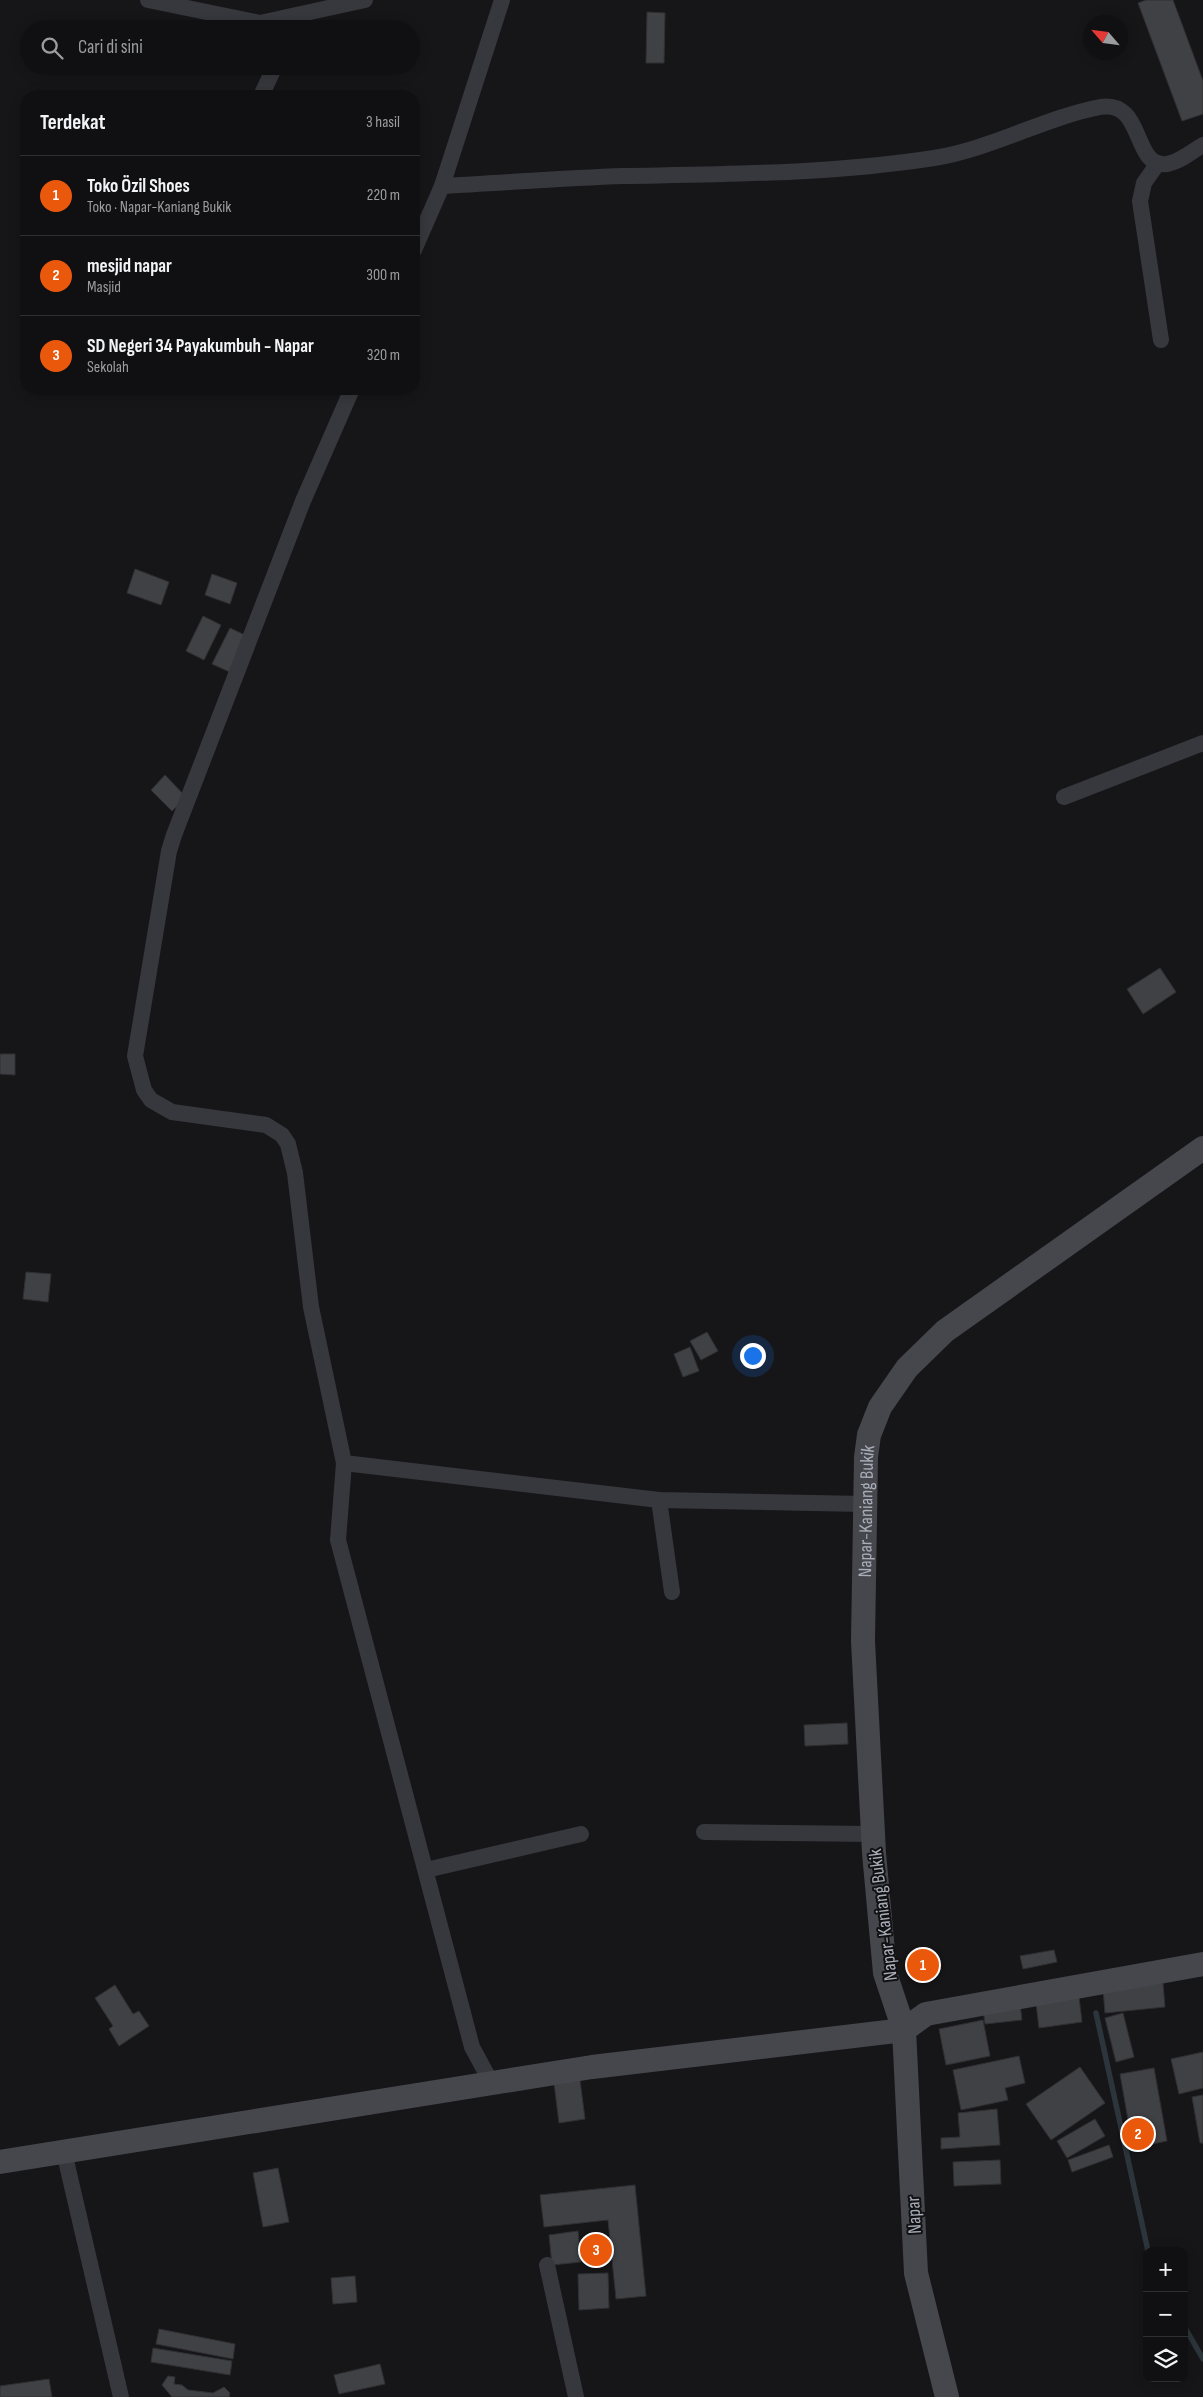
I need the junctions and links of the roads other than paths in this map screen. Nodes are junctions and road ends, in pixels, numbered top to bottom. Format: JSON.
{"nodes":[{"id":1,"x":148,"y":0,"type":"edge"},
{"id":2,"x":365,"y":0,"type":"edge"},
{"id":3,"x":502,"y":0,"type":"edge"},
{"id":4,"x":245,"y":20,"type":"edge"},
{"id":5,"x":302,"y":20,"type":"edge"},
{"id":6,"x":271,"y":75,"type":"edge"},
{"id":7,"x":264,"y":90,"type":"edge"},
{"id":8,"x":1203,"y":145,"type":"edge"},
{"id":9,"x":1158,"y":163,"type":"junction"},
{"id":10,"x":442,"y":186,"type":"junction"},
{"id":11,"x":420,"y":236,"type":"edge"},
{"id":12,"x":1161,"y":340,"type":"dead end"},
{"id":13,"x":349,"y":395,"type":"edge"},
{"id":14,"x":1203,"y":743,"type":"edge"},
{"id":15,"x":1064,"y":797,"type":"dead end"},
{"id":16,"x":1203,"y":1148,"type":"edge"},
{"id":17,"x":344,"y":1463,"type":"junction"},
{"id":18,"x":659,"y":1500,"type":"junction"},
{"id":19,"x":865,"y":1504,"type":"junction"},
{"id":20,"x":672,"y":1592,"type":"dead end"},
{"id":21,"x":704,"y":1832,"type":"dead end"},
{"id":22,"x":581,"y":1834,"type":"dead end"},
{"id":23,"x":873,"y":1834,"type":"junction"},
{"id":24,"x":426,"y":1870,"type":"junction"},
{"id":25,"x":1203,"y":1964,"type":"edge"},
{"id":26,"x":904,"y":2030,"type":"junction"},
{"id":27,"x":492,"y":2084,"type":"junction"},
{"id":28,"x":64,"y":2152,"type":"junction"},
{"id":29,"x":0,"y":2162,"type":"edge"},
{"id":30,"x":547,"y":2265,"type":"dead end"},
{"id":31,"x":121,"y":2397,"type":"edge"},
{"id":32,"x":576,"y":2397,"type":"edge"},
{"id":33,"x":947,"y":2397,"type":"edge"}],
"edges":[{"from":1,"to":4,"type":"street"},
{"from":2,"to":5,"type":"street"},
{"from":3,"to":10,"type":"street"},
{"from":6,"to":7,"type":"street"},
{"from":8,"to":9,"type":"street"},
{"from":9,"to":10,"type":"street"},
{"from":9,"to":12,"type":"street"},
{"from":10,"to":11,"type":"street"},
{"from":13,"to":17,"type":"street"},
{"from":14,"to":15,"type":"street"},
{"from":16,"to":19,"type":"street","name":"Napar-Kaniang Bukik"},
{"from":17,"to":18,"type":"street"},
{"from":17,"to":24,"type":"street"},
{"from":18,"to":19,"type":"street"},
{"from":18,"to":20,"type":"street"},
{"from":19,"to":23,"type":"street","name":"Napar-Kaniang Bukik"},
{"from":21,"to":23,"type":"street"},
{"from":22,"to":24,"type":"street"},
{"from":23,"to":26,"type":"street","name":"Napar-Kaniang Bukik"},
{"from":24,"to":27,"type":"street"},
{"from":25,"to":26,"type":"street"},
{"from":26,"to":27,"type":"street"},
{"from":26,"to":33,"type":"street","name":"Napar"},
{"from":27,"to":28,"type":"street"},
{"from":28,"to":29,"type":"street"},
{"from":28,"to":31,"type":"street"},
{"from":30,"to":32,"type":"street"}]}
